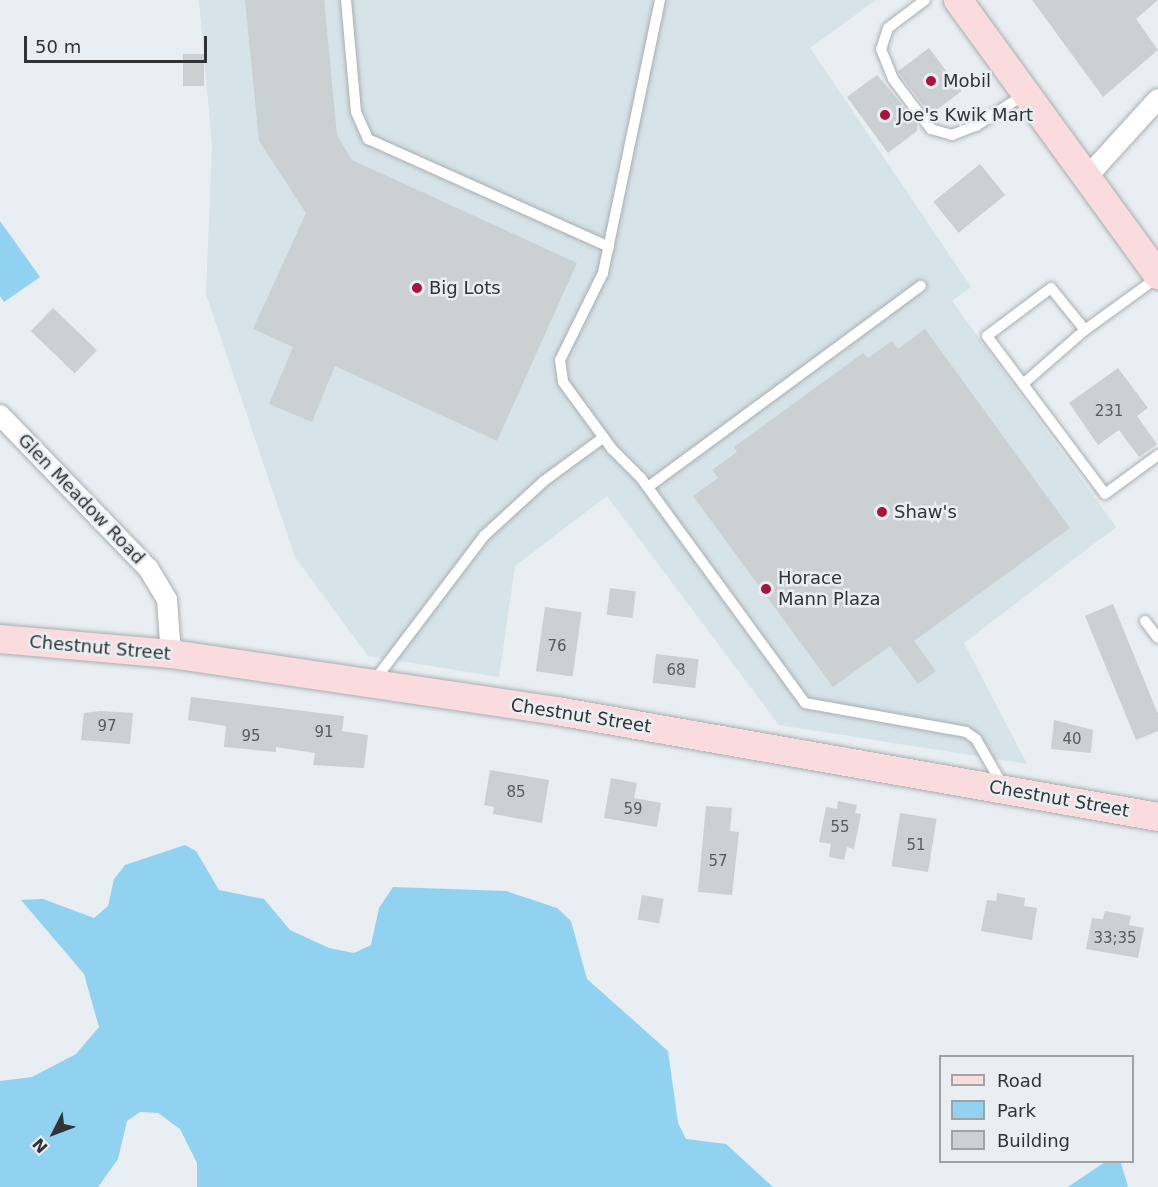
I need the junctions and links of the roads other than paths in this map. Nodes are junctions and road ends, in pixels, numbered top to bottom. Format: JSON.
{"nodes":[{"id":1,"x":346,"y":0,"type":"edge"},
{"id":2,"x":660,"y":0,"type":"edge"},
{"id":3,"x":925,"y":0,"type":"edge"},
{"id":4,"x":967,"y":3,"type":"edge"},
{"id":5,"x":1026,"y":93,"type":"junction"},
{"id":6,"x":1158,"y":99,"type":"edge"},
{"id":7,"x":1087,"y":177,"type":"junction"},
{"id":8,"x":609,"y":247,"type":"junction"},
{"id":9,"x":1158,"y":276,"type":"edge"},
{"id":10,"x":921,"y":286,"type":"dead end"},
{"id":11,"x":1085,"y":330,"type":"junction"},
{"id":12,"x":1023,"y":384,"type":"junction"},
{"id":13,"x":0,"y":415,"type":"edge"},
{"id":14,"x":603,"y":437,"type":"junction"},
{"id":15,"x":1158,"y":455,"type":"edge"},
{"id":16,"x":648,"y":487,"type":"junction"},
{"id":17,"x":1145,"y":621,"type":"dead end"},
{"id":18,"x":1158,"y":638,"type":"edge"},
{"id":19,"x":0,"y":639,"type":"edge"},
{"id":20,"x":171,"y":654,"type":"junction"},
{"id":21,"x":372,"y":683,"type":"junction"},
{"id":22,"x":1005,"y":790,"type":"junction"},
{"id":23,"x":1158,"y":817,"type":"edge"}],
"edges":[{"from":1,"to":8,"type":"lane"},
{"from":2,"to":8,"type":"lane"},
{"from":3,"to":5,"type":"lane"},
{"from":4,"to":5,"type":"main road"},
{"from":5,"to":7,"type":"main road"},
{"from":6,"to":7,"type":"street"},
{"from":7,"to":9,"type":"main road"},
{"from":8,"to":14,"type":"lane"},
{"from":9,"to":11,"type":"lane"},
{"from":10,"to":16,"type":"lane"},
{"from":11,"to":12,"type":"lane"},
{"from":11,"to":12,"type":"lane"},
{"from":12,"to":15,"type":"lane"},
{"from":13,"to":20,"type":"street","name":"Glen Meadow Road"},
{"from":14,"to":16,"type":"lane"},
{"from":14,"to":21,"type":"lane"},
{"from":16,"to":22,"type":"lane"},
{"from":17,"to":18,"type":"lane"},
{"from":19,"to":20,"type":"main road","name":"Chestnut Street"},
{"from":20,"to":21,"type":"main road","name":"Chestnut Street"},
{"from":21,"to":22,"type":"main road","name":"Chestnut Street"},
{"from":22,"to":23,"type":"main road","name":"Chestnut Street"}]}
